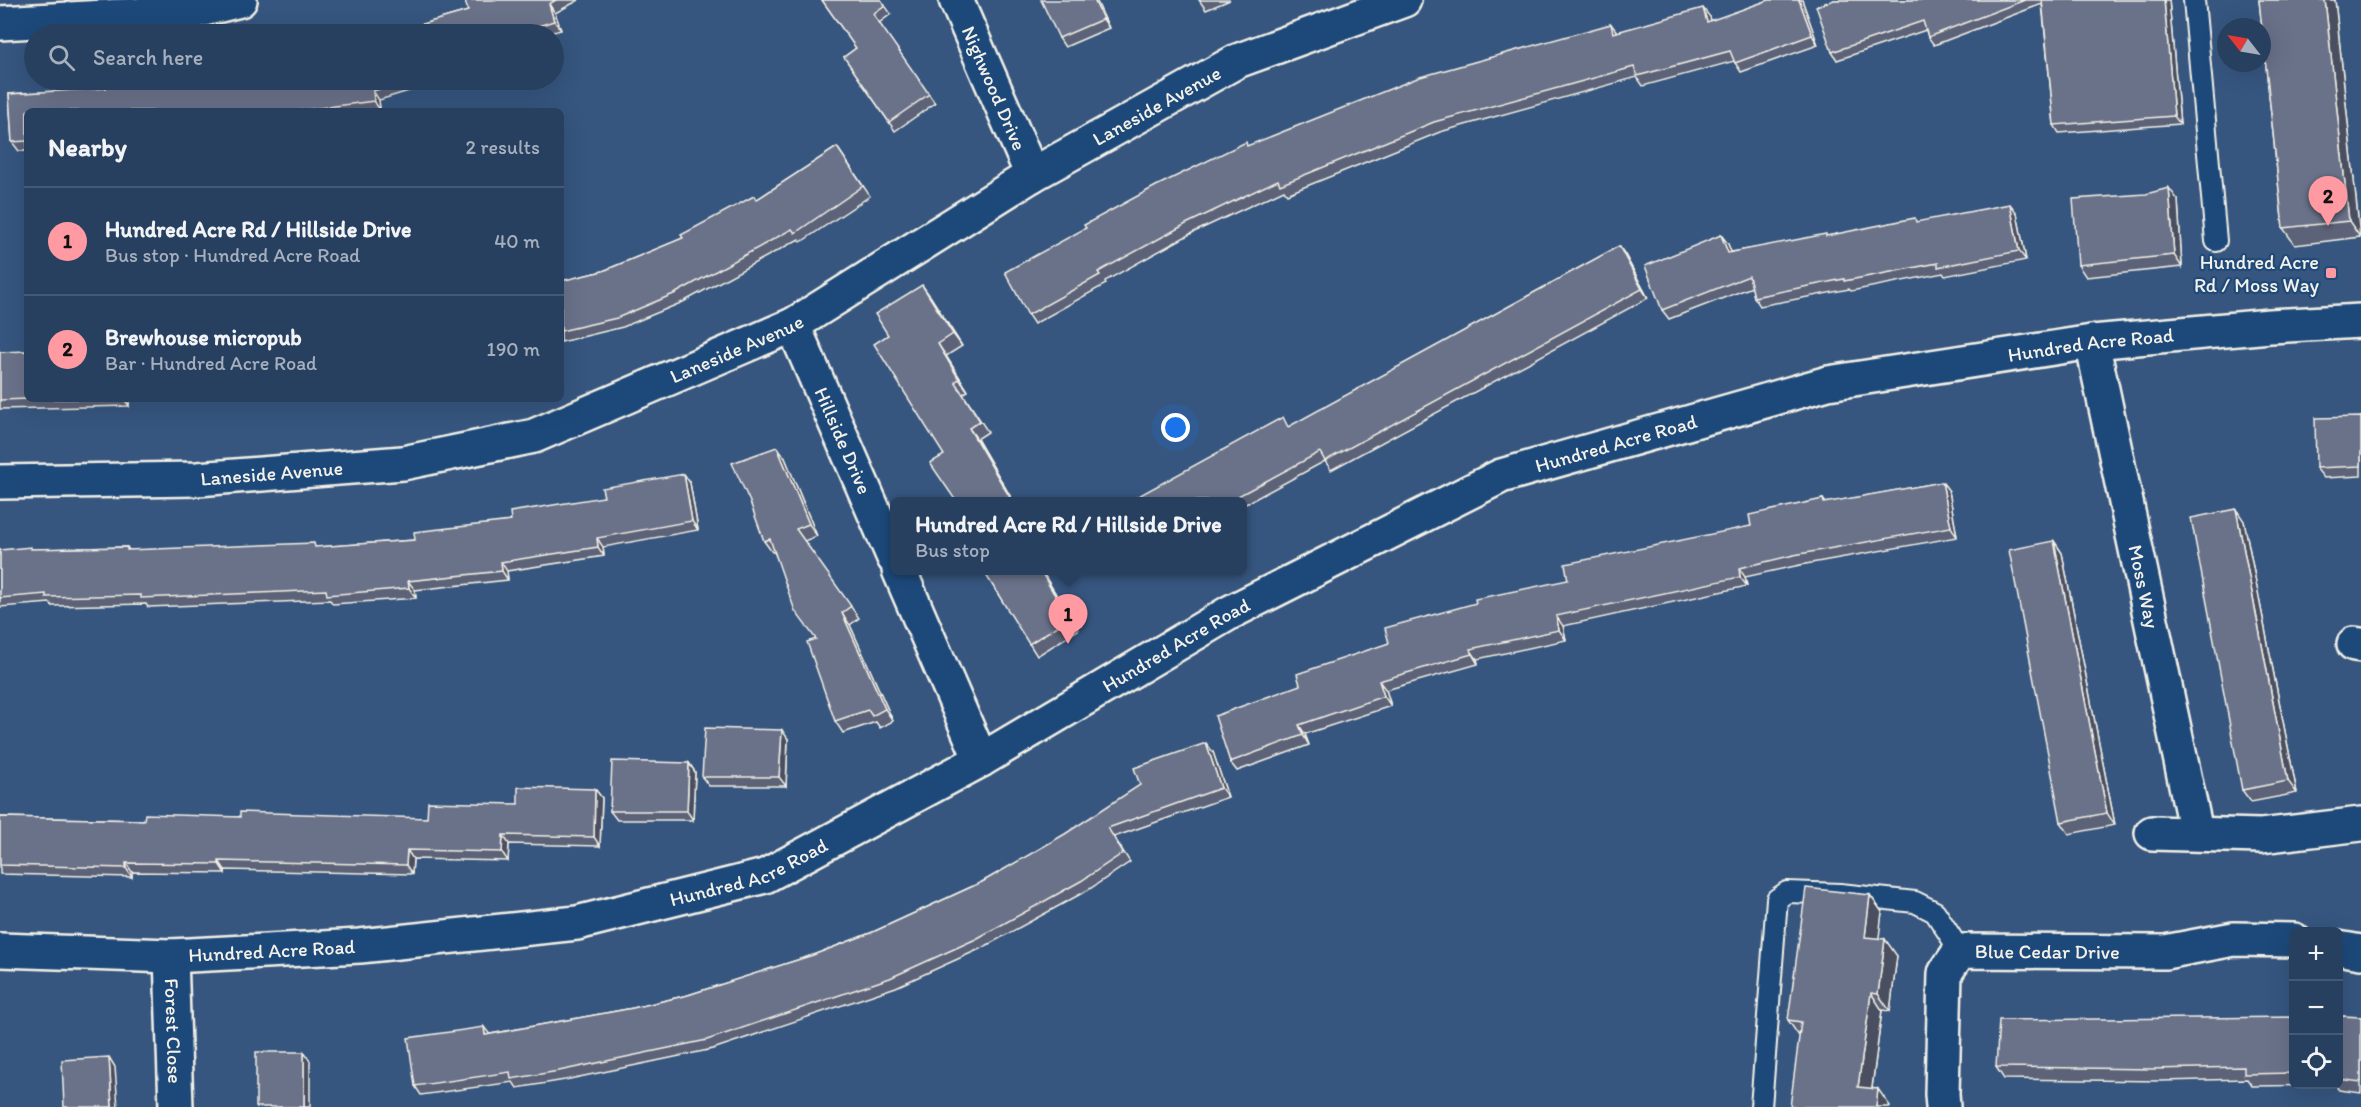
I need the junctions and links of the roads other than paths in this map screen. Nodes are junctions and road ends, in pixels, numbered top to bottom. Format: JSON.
{"nodes":[{"id":1,"x":240,"y":0,"type":"edge"},
{"id":2,"x":956,"y":0,"type":"edge"},
{"id":3,"x":1404,"y":0,"type":"edge"},
{"id":4,"x":2194,"y":0,"type":"edge"},
{"id":5,"x":0,"y":23,"type":"edge"},
{"id":6,"x":1032,"y":175,"type":"junction"},
{"id":7,"x":2216,"y":241,"type":"dead end"},
{"id":8,"x":2361,"y":321,"type":"edge"},
{"id":9,"x":793,"y":324,"type":"junction"},
{"id":10,"x":2092,"y":342,"type":"junction"},
{"id":11,"x":0,"y":482,"type":"edge"},
{"id":12,"x":890,"y":549,"type":"edge"},
{"id":13,"x":902,"y":575,"type":"edge"},
{"id":14,"x":981,"y":760,"type":"junction"},
{"id":15,"x":2361,"y":824,"type":"edge"},
{"id":16,"x":2196,"y":832,"type":"junction"},
{"id":17,"x":2152,"y":833,"type":"dead end"},
{"id":18,"x":2289,"y":940,"type":"edge"},
{"id":19,"x":2343,"y":949,"type":"edge"},
{"id":20,"x":0,"y":950,"type":"edge"},
{"id":21,"x":1960,"y":951,"type":"junction"},
{"id":22,"x":2361,"y":952,"type":"edge"},
{"id":23,"x":171,"y":956,"type":"junction"},
{"id":24,"x":176,"y":1107,"type":"edge"},
{"id":25,"x":1761,"y":1107,"type":"edge"},
{"id":26,"x":1943,"y":1107,"type":"edge"}],
"edges":[{"from":1,"to":5,"type":"street"},
{"from":2,"to":6,"type":"street","name":"Nighwood Drive"},
{"from":3,"to":6,"type":"street","name":"Laneside Avenue"},
{"from":4,"to":7,"type":"lane"},
{"from":6,"to":9,"type":"street","name":"Laneside Avenue"},
{"from":8,"to":10,"type":"street","name":"Hundred Acre Road"},
{"from":9,"to":11,"type":"street","name":"Laneside Avenue"},
{"from":9,"to":12,"type":"street","name":"Hillside Drive"},
{"from":10,"to":14,"type":"street","name":"Hundred Acre Road"},
{"from":10,"to":16,"type":"street","name":"Moss Way"},
{"from":13,"to":14,"type":"street"},
{"from":14,"to":23,"type":"street","name":"Hundred Acre Road"},
{"from":15,"to":16,"type":"street"},
{"from":16,"to":17,"type":"street"},
{"from":18,"to":21,"type":"street","name":"Blue Cedar Drive"},
{"from":19,"to":22,"type":"street"},
{"from":20,"to":23,"type":"street","name":"Hundred Acre Road"},
{"from":21,"to":25,"type":"lane"},
{"from":21,"to":26,"type":"street","name":"Blue Cedar Drive"},
{"from":23,"to":24,"type":"street","name":"Forest Close"}]}
